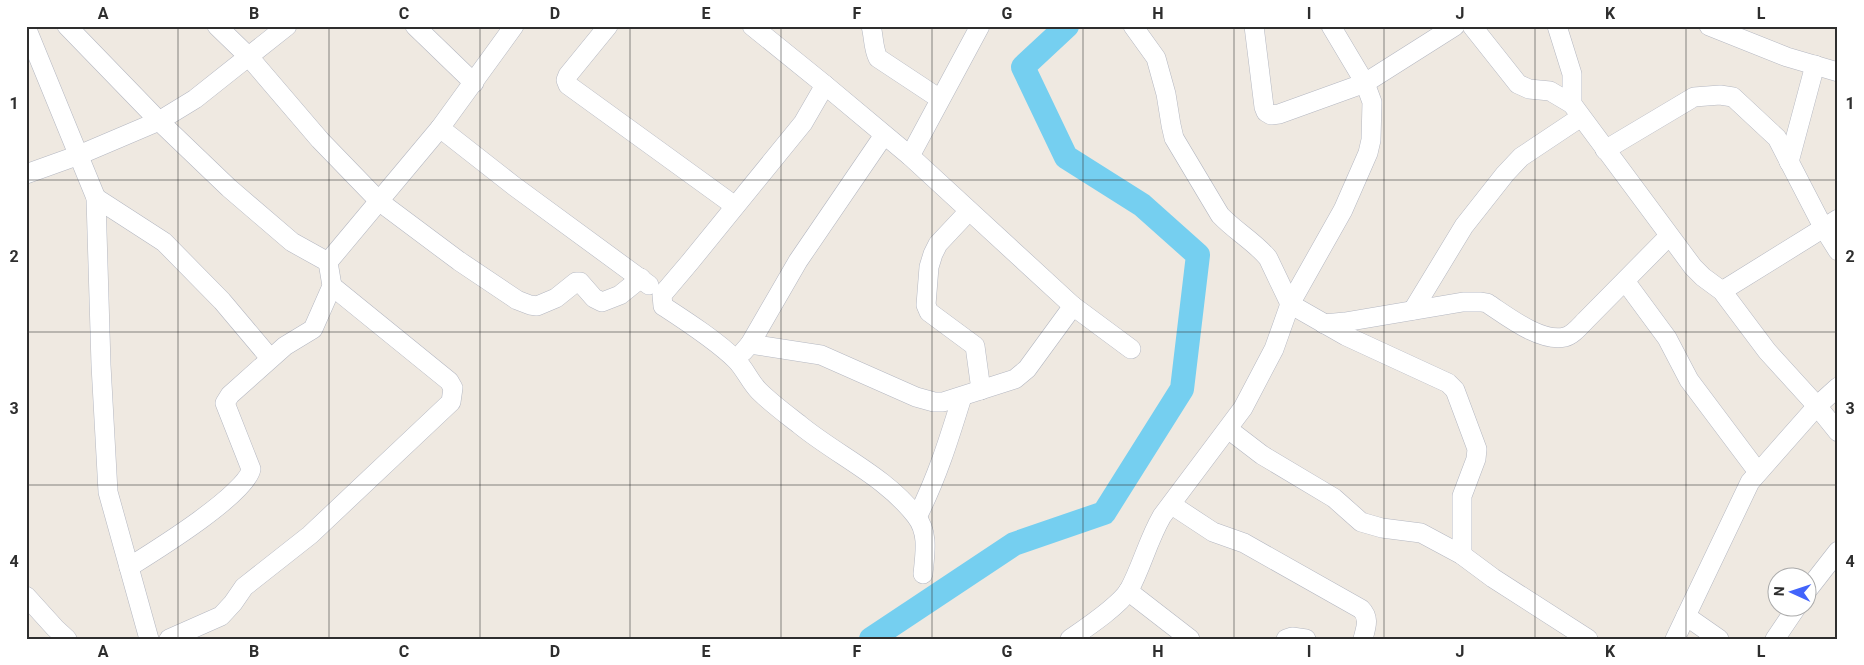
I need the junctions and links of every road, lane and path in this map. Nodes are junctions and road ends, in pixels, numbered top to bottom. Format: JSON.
{"nodes":[{"id":1,"x":26,"y":26,"type":"edge"},
{"id":2,"x":67,"y":26,"type":"edge"},
{"id":3,"x":217,"y":26,"type":"edge"},
{"id":4,"x":287,"y":26,"type":"edge"},
{"id":5,"x":415,"y":26,"type":"edge"},
{"id":6,"x":514,"y":26,"type":"edge"},
{"id":7,"x":608,"y":26,"type":"edge"},
{"id":8,"x":752,"y":26,"type":"edge"},
{"id":9,"x":871,"y":26,"type":"edge"},
{"id":10,"x":980,"y":26,"type":"edge"},
{"id":11,"x":1134,"y":26,"type":"edge"},
{"id":12,"x":1254,"y":26,"type":"edge"},
{"id":13,"x":1331,"y":26,"type":"edge"},
{"id":14,"x":1455,"y":26,"type":"edge"},
{"id":15,"x":1472,"y":26,"type":"edge"},
{"id":16,"x":1557,"y":26,"type":"edge"},
{"id":17,"x":1709,"y":26,"type":"edge"},
{"id":18,"x":249,"y":57,"type":"junction"},
{"id":19,"x":1814,"y":65,"type":"junction"},
{"id":20,"x":1838,"y":72,"type":"edge"},
{"id":21,"x":1365,"y":83,"type":"junction"},
{"id":22,"x":474,"y":84,"type":"junction"},
{"id":23,"x":825,"y":85,"type":"junction"},
{"id":24,"x":940,"y":99,"type":"junction"},
{"id":25,"x":1576,"y":111,"type":"junction"},
{"id":26,"x":158,"y":121,"type":"junction"},
{"id":27,"x":440,"y":128,"type":"junction"},
{"id":28,"x":884,"y":135,"type":"junction"},
{"id":29,"x":1605,"y":150,"type":"junction"},
{"id":30,"x":79,"y":155,"type":"junction"},
{"id":31,"x":910,"y":156,"type":"junction"},
{"id":32,"x":1789,"y":162,"type":"junction"},
{"id":33,"x":26,"y":174,"type":"edge"},
{"id":34,"x":96,"y":198,"type":"junction"},
{"id":35,"x":380,"y":202,"type":"junction"},
{"id":36,"x":735,"y":206,"type":"junction"},
{"id":37,"x":970,"y":211,"type":"junction"},
{"id":38,"x":1831,"y":223,"type":"edge"},
{"id":39,"x":1669,"y":236,"type":"junction"},
{"id":40,"x":1838,"y":250,"type":"edge"},
{"id":41,"x":328,"y":262,"type":"junction"},
{"id":42,"x":641,"y":278,"type":"junction"},
{"id":43,"x":1624,"y":281,"type":"junction"},
{"id":44,"x":332,"y":286,"type":"junction"},
{"id":45,"x":1722,"y":291,"type":"junction"},
{"id":46,"x":662,"y":295,"type":"junction"},
{"id":47,"x":1290,"y":304,"type":"junction"},
{"id":48,"x":1072,"y":306,"type":"junction"},
{"id":49,"x":1412,"y":310,"type":"junction"},
{"id":50,"x":1324,"y":324,"type":"junction"},
{"id":51,"x":750,"y":344,"type":"junction"},
{"id":52,"x":1131,"y":350,"type":"dead end"},
{"id":53,"x":270,"y":358,"type":"junction"},
{"id":54,"x":736,"y":360,"type":"junction"},
{"id":55,"x":1838,"y":387,"type":"edge"},
{"id":56,"x":981,"y":390,"type":"junction"},
{"id":57,"x":962,"y":397,"type":"junction"},
{"id":58,"x":1817,"y":406,"type":"junction"},
{"id":59,"x":1228,"y":429,"type":"junction"},
{"id":60,"x":1838,"y":432,"type":"edge"},
{"id":61,"x":1758,"y":472,"type":"junction"},
{"id":62,"x":1172,"y":505,"type":"junction"},
{"id":63,"x":917,"y":517,"type":"junction"},
{"id":64,"x":1838,"y":551,"type":"edge"},
{"id":65,"x":1462,"y":555,"type":"junction"},
{"id":66,"x":129,"y":567,"type":"junction"},
{"id":67,"x":923,"y":574,"type":"dead end"},
{"id":68,"x":1816,"y":579,"type":"edge"},
{"id":69,"x":1128,"y":591,"type":"junction"},
{"id":70,"x":26,"y":596,"type":"edge"},
{"id":71,"x":1686,"y":616,"type":"junction"},
{"id":72,"x":1789,"y":618,"type":"edge"},
{"id":73,"x":67,"y":639,"type":"edge"},
{"id":74,"x":149,"y":639,"type":"edge"},
{"id":75,"x":169,"y":639,"type":"edge"},
{"id":76,"x":1070,"y":639,"type":"edge"},
{"id":77,"x":1190,"y":639,"type":"edge"},
{"id":78,"x":1286,"y":639,"type":"edge"},
{"id":79,"x":1306,"y":639,"type":"edge"},
{"id":80,"x":1363,"y":639,"type":"edge"},
{"id":81,"x":1588,"y":639,"type":"edge"},
{"id":82,"x":1675,"y":639,"type":"edge"},
{"id":83,"x":1719,"y":639,"type":"edge"},
{"id":84,"x":1775,"y":639,"type":"edge"}],
"edges":[{"from":1,"to":30,"type":"street"},
{"from":2,"to":26,"type":"street"},
{"from":3,"to":18,"type":"street"},
{"from":4,"to":18,"type":"street"},
{"from":5,"to":22,"type":"street"},
{"from":6,"to":22,"type":"street"},
{"from":7,"to":36,"type":"street"},
{"from":8,"to":23,"type":"street"},
{"from":9,"to":24,"type":"street"},
{"from":10,"to":24,"type":"street"},
{"from":11,"to":47,"type":"street"},
{"from":12,"to":21,"type":"street"},
{"from":13,"to":21,"type":"street"},
{"from":14,"to":21,"type":"street"},
{"from":15,"to":25,"type":"street"},
{"from":16,"to":25,"type":"street"},
{"from":17,"to":19,"type":"street"},
{"from":18,"to":26,"type":"street"},
{"from":18,"to":35,"type":"street"},
{"from":19,"to":20,"type":"street"},
{"from":19,"to":32,"type":"street"},
{"from":21,"to":47,"type":"street"},
{"from":22,"to":27,"type":"street"},
{"from":23,"to":28,"type":"street"},
{"from":23,"to":36,"type":"street"},
{"from":24,"to":31,"type":"street"},
{"from":25,"to":29,"type":"street"},
{"from":25,"to":49,"type":"street"},
{"from":26,"to":30,"type":"street"},
{"from":26,"to":41,"type":"street"},
{"from":27,"to":35,"type":"street"},
{"from":27,"to":42,"type":"street"},
{"from":28,"to":31,"type":"street"},
{"from":28,"to":51,"type":"street"},
{"from":29,"to":32,"type":"street"},
{"from":29,"to":39,"type":"street"},
{"from":30,"to":33,"type":"street"},
{"from":30,"to":34,"type":"street"},
{"from":31,"to":37,"type":"street"},
{"from":32,"to":38,"type":"street"},
{"from":34,"to":53,"type":"street"},
{"from":34,"to":66,"type":"street"},
{"from":35,"to":41,"type":"street"},
{"from":35,"to":42,"type":"street"},
{"from":36,"to":46,"type":"street"},
{"from":37,"to":48,"type":"street"},
{"from":37,"to":56,"type":"street"},
{"from":38,"to":40,"type":"street"},
{"from":38,"to":45,"type":"street"},
{"from":39,"to":43,"type":"street"},
{"from":39,"to":45,"type":"street"},
{"from":41,"to":44,"type":"street"},
{"from":42,"to":46,"type":"street"},
{"from":43,"to":49,"type":"street"},
{"from":43,"to":61,"type":"street"},
{"from":44,"to":53,"type":"street"},
{"from":44,"to":75,"type":"street"},
{"from":45,"to":58,"type":"street"},
{"from":46,"to":54,"type":"street"},
{"from":47,"to":50,"type":"street"},
{"from":47,"to":59,"type":"street"},
{"from":48,"to":52,"type":"street"},
{"from":48,"to":56,"type":"street"},
{"from":49,"to":50,"type":"street"},
{"from":50,"to":65,"type":"street"},
{"from":51,"to":54,"type":"street"},
{"from":51,"to":57,"type":"street"},
{"from":53,"to":66,"type":"street"},
{"from":54,"to":63,"type":"street"},
{"from":55,"to":58,"type":"street"},
{"from":56,"to":57,"type":"street"},
{"from":57,"to":63,"type":"street"},
{"from":58,"to":60,"type":"street"},
{"from":58,"to":61,"type":"street"},
{"from":59,"to":62,"type":"street"},
{"from":59,"to":65,"type":"street"},
{"from":61,"to":71,"type":"street"},
{"from":62,"to":69,"type":"street"},
{"from":62,"to":80,"type":"street"},
{"from":63,"to":67,"type":"street"},
{"from":64,"to":68,"type":"street"},
{"from":65,"to":81,"type":"street"},
{"from":66,"to":74,"type":"street"},
{"from":69,"to":76,"type":"street"},
{"from":69,"to":77,"type":"street"},
{"from":70,"to":73,"type":"street"},
{"from":71,"to":82,"type":"street"},
{"from":71,"to":83,"type":"street"},
{"from":72,"to":84,"type":"street"},
{"from":78,"to":79,"type":"street"}]}
